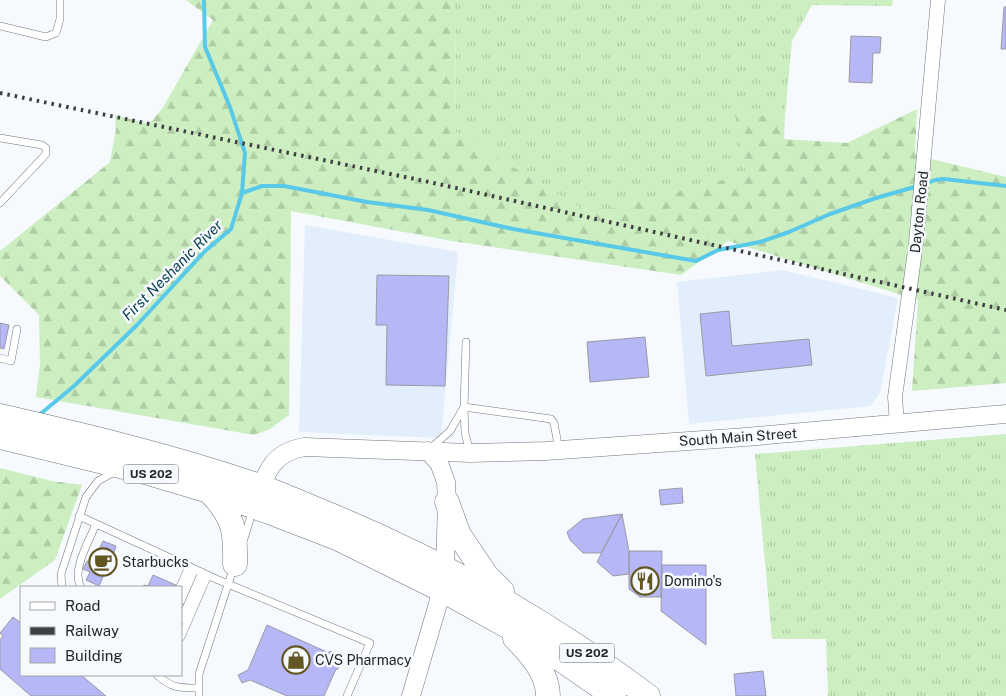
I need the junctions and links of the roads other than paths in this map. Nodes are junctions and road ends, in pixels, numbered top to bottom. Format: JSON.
{"nodes":[{"id":1,"x":60,"y":0,"type":"edge"},
{"id":2,"x":938,"y":0,"type":"edge"},
{"id":3,"x":0,"y":26,"type":"edge"},
{"id":4,"x":0,"y":138,"type":"edge"},
{"id":5,"x":0,"y":203,"type":"edge"},
{"id":6,"x":17,"y":329,"type":"dead end"},
{"id":7,"x":466,"y":342,"type":"dead end"},
{"id":8,"x":0,"y":358,"type":"edge"},
{"id":9,"x":464,"y":407,"type":"junction"},
{"id":10,"x":1006,"y":414,"type":"edge"},
{"id":11,"x":0,"y":416,"type":"edge"},
{"id":12,"x":897,"y":423,"type":"junction"},
{"id":13,"x":0,"y":437,"type":"edge"},
{"id":14,"x":51,"y":439,"type":"junction"},
{"id":15,"x":428,"y":451,"type":"junction"},
{"id":16,"x":559,"y":451,"type":"junction"},
{"id":17,"x":470,"y":453,"type":"junction"},
{"id":18,"x":125,"y":468,"type":"junction"},
{"id":19,"x":209,"y":491,"type":"junction"},
{"id":20,"x":447,"y":492,"type":"junction"},
{"id":21,"x":258,"y":497,"type":"junction"},
{"id":22,"x":79,"y":516,"type":"junction"},
{"id":23,"x":96,"y":524,"type":"junction"},
{"id":24,"x":199,"y":570,"type":"junction"},
{"id":25,"x":232,"y":574,"type":"junction"},
{"id":26,"x":444,"y":579,"type":"junction"},
{"id":27,"x":62,"y":586,"type":"edge"},
{"id":28,"x":81,"y":586,"type":"edge"},
{"id":29,"x":181,"y":586,"type":"edge"},
{"id":30,"x":182,"y":599,"type":"edge"},
{"id":31,"x":525,"y":613,"type":"junction"},
{"id":32,"x":182,"y":617,"type":"edge"},
{"id":33,"x":498,"y":621,"type":"junction"},
{"id":34,"x":182,"y":633,"type":"edge"},
{"id":35,"x":158,"y":676,"type":"edge"},
{"id":36,"x":198,"y":692,"type":"edge"},
{"id":37,"x":347,"y":696,"type":"edge"},
{"id":38,"x":411,"y":696,"type":"edge"},
{"id":39,"x":548,"y":696,"type":"edge"},
{"id":40,"x":614,"y":696,"type":"edge"},
{"id":41,"x":648,"y":696,"type":"edge"}],
"edges":[{"from":1,"to":3,"type":"lane"},
{"from":2,"to":12,"type":"street","name":"Dayton Road"},
{"from":4,"to":5,"type":"lane"},
{"from":6,"to":8,"type":"lane"},
{"from":7,"to":9,"type":"lane"},
{"from":9,"to":15,"type":"lane"},
{"from":9,"to":16,"type":"lane"},
{"from":9,"to":17,"type":"lane"},
{"from":10,"to":12,"type":"street","name":"South Main Street"},
{"from":11,"to":14,"type":"highway","number":"US 202"},
{"from":12,"to":16,"type":"street","name":"South Main Street"},
{"from":13,"to":14,"type":"highway","number":"US 202"},
{"from":14,"to":18,"type":"highway","number":"US 202"},
{"from":14,"to":21,"type":"highway","number":"US 202"},
{"from":15,"to":17,"type":"street","name":"South Main Street"},
{"from":15,"to":20,"type":"street"},
{"from":15,"to":21,"type":"street","name":"South Main Street"},
{"from":16,"to":17,"type":"street","name":"South Main Street"},
{"from":17,"to":20,"type":"street"},
{"from":18,"to":19,"type":"highway","number":"US 202"},
{"from":18,"to":22,"type":"lane"},
{"from":19,"to":21,"type":"highway","number":"US 202"},
{"from":19,"to":25,"type":"highway"},
{"from":20,"to":26,"type":"street"},
{"from":20,"to":31,"type":"highway"},
{"from":21,"to":25,"type":"lane"},
{"from":21,"to":26,"type":"highway","number":"US 202"},
{"from":22,"to":23,"type":"lane"},
{"from":22,"to":27,"type":"lane"},
{"from":23,"to":24,"type":"lane"},
{"from":23,"to":28,"type":"lane"},
{"from":24,"to":25,"type":"lane"},
{"from":24,"to":29,"type":"lane"},
{"from":24,"to":30,"type":"lane"},
{"from":24,"to":32,"type":"lane"},
{"from":24,"to":34,"type":"lane"},
{"from":25,"to":36,"type":"lane"},
{"from":25,"to":37,"type":"lane"},
{"from":26,"to":31,"type":"highway","number":"US 202"},
{"from":26,"to":33,"type":"highway","number":"US 202"},
{"from":26,"to":38,"type":"street"},
{"from":31,"to":41,"type":"highway","number":"US 202"},
{"from":33,"to":39,"type":"highway"},
{"from":33,"to":40,"type":"highway","number":"US 202"},
{"from":35,"to":36,"type":"lane"}]}
